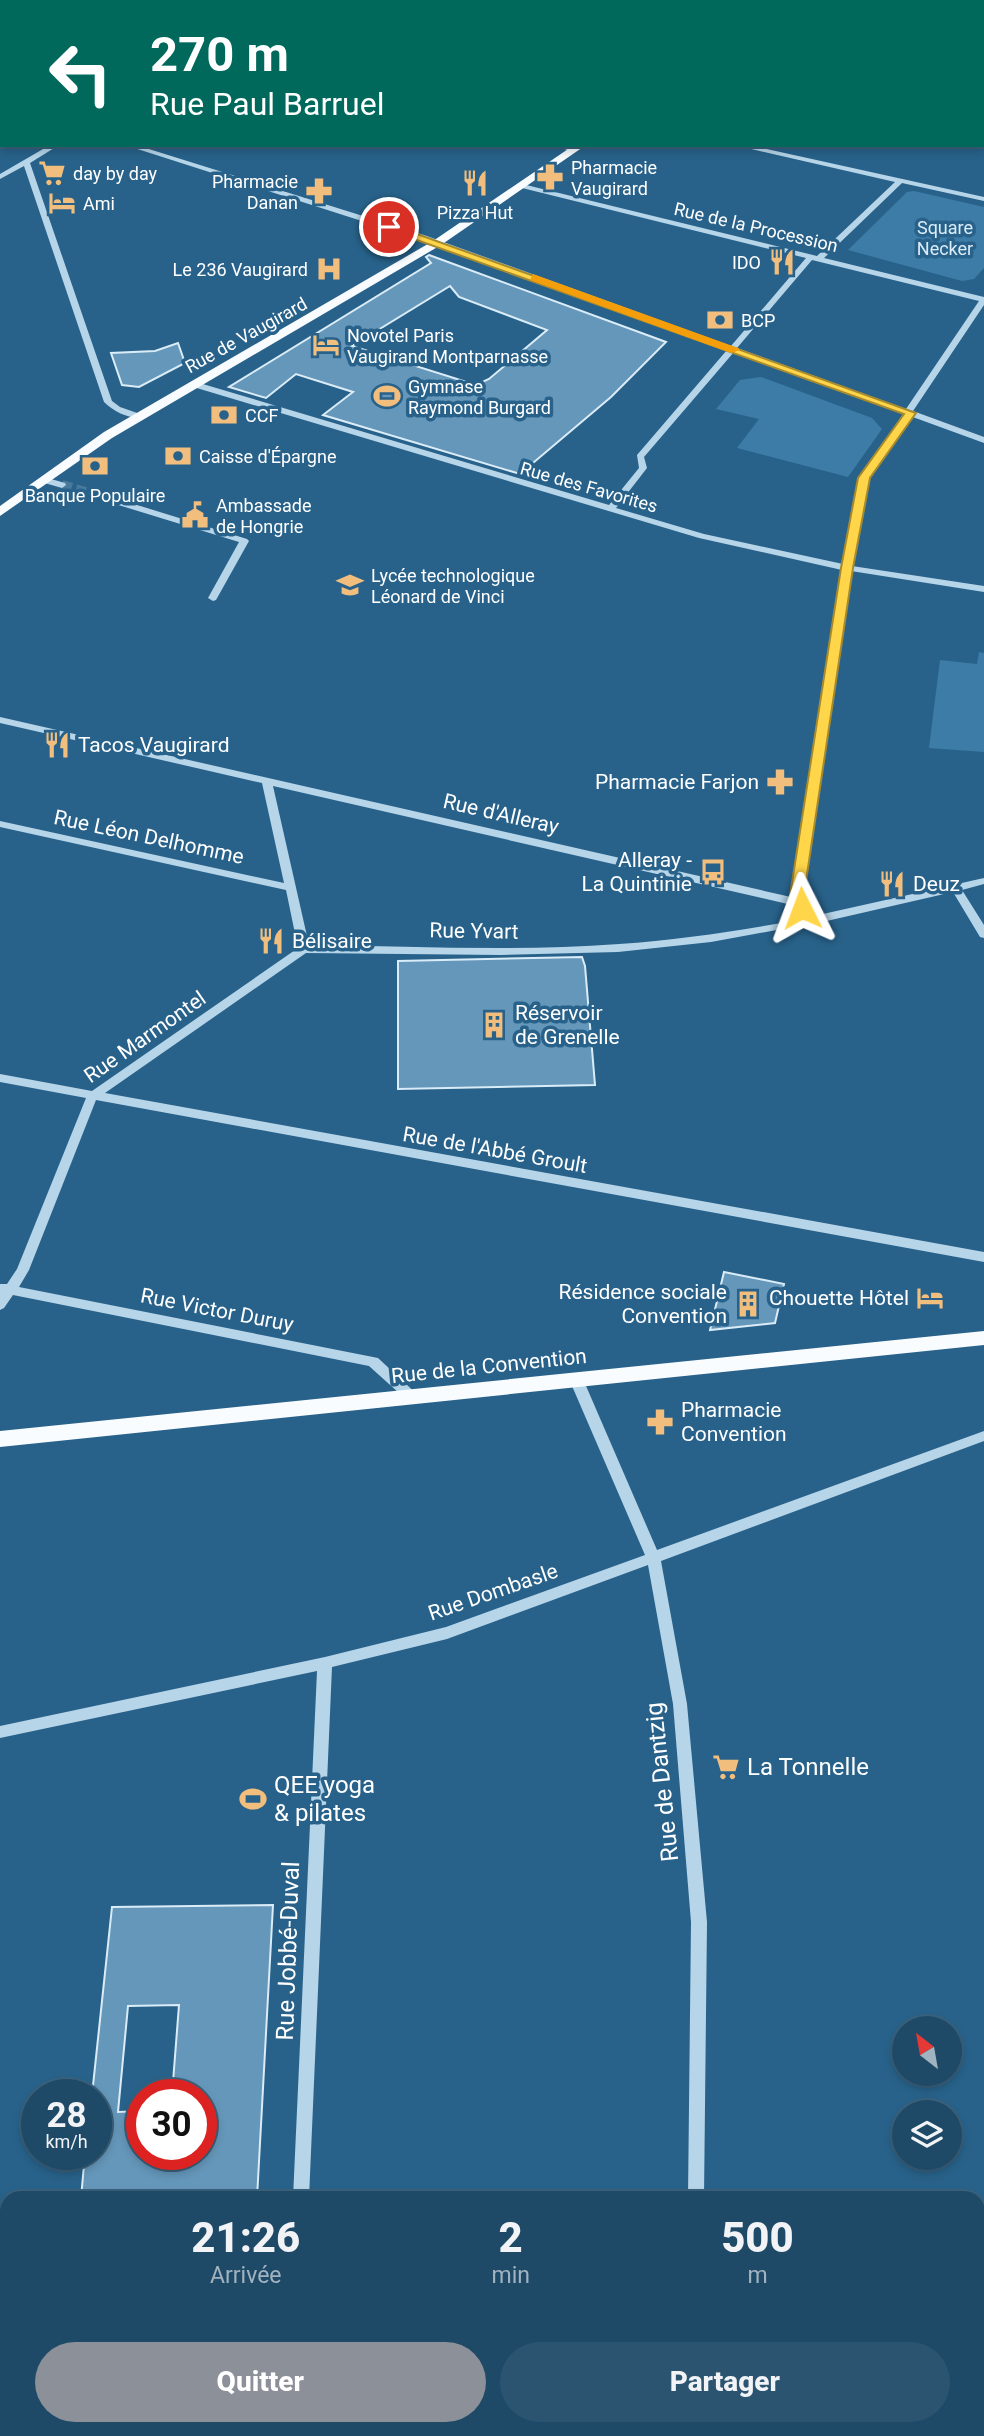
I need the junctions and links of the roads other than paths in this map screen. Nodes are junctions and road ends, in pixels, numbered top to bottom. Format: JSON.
{"nodes":[{"id":1,"x":52,"y":147,"type":"edge"},
{"id":2,"x":134,"y":147,"type":"edge"},
{"id":3,"x":746,"y":147,"type":"edge"},
{"id":4,"x":577,"y":148,"type":"edge"},
{"id":5,"x":26,"y":162,"type":"junction"},
{"id":6,"x":0,"y":177,"type":"edge"},
{"id":7,"x":900,"y":181,"type":"junction"},
{"id":8,"x":521,"y":185,"type":"junction"},
{"id":9,"x":984,"y":200,"type":"edge"},
{"id":10,"x":437,"y":243,"type":"junction"},
{"id":11,"x":820,"y":257,"type":"junction"},
{"id":12,"x":809,"y":259,"type":"junction"},
{"id":13,"x":984,"y":299,"type":"edge"},
{"id":14,"x":730,"y":349,"type":"junction"},
{"id":15,"x":193,"y":384,"type":"junction"},
{"id":16,"x":910,"y":413,"type":"junction"},
{"id":17,"x":137,"y":416,"type":"junction"},
{"id":18,"x":984,"y":440,"type":"edge"},
{"id":19,"x":44,"y":480,"type":"junction"},
{"id":20,"x":62,"y":485,"type":"tunnel mouth"},
{"id":21,"x":92,"y":494,"type":"tunnel mouth"},
{"id":22,"x":1,"y":510,"type":"edge"},
{"id":23,"x":610,"y":510,"type":"junction"},
{"id":24,"x":847,"y":568,"type":"junction"},
{"id":25,"x":984,"y":589,"type":"edge"},
{"id":26,"x":213,"y":598,"type":"dead end"},
{"id":27,"x":0,"y":720,"type":"edge"},
{"id":28,"x":267,"y":781,"type":"junction"},
{"id":29,"x":0,"y":824,"type":"edge"},
{"id":30,"x":984,"y":881,"type":"edge"},
{"id":31,"x":290,"y":888,"type":"junction"},
{"id":32,"x":956,"y":888,"type":"junction"},
{"id":33,"x":796,"y":902,"type":"junction"},
{"id":34,"x":813,"y":922,"type":"junction"},
{"id":35,"x":984,"y":934,"type":"edge"},
{"id":36,"x":304,"y":949,"type":"junction"},
{"id":37,"x":0,"y":1078,"type":"edge"},
{"id":38,"x":92,"y":1096,"type":"junction"},
{"id":39,"x":984,"y":1257,"type":"edge"},
{"id":40,"x":4,"y":1289,"type":"edge"},
{"id":41,"x":0,"y":1305,"type":"edge"},
{"id":42,"x":984,"y":1338,"type":"edge"},
{"id":43,"x":576,"y":1379,"type":"junction"},
{"id":44,"x":414,"y":1398,"type":"junction"},
{"id":45,"x":984,"y":1436,"type":"edge"},
{"id":46,"x":0,"y":1440,"type":"edge"},
{"id":47,"x":653,"y":1557,"type":"junction"},
{"id":48,"x":325,"y":1663,"type":"junction"},
{"id":49,"x":0,"y":1732,"type":"edge"},
{"id":50,"x":301,"y":2191,"type":"edge"},
{"id":51,"x":696,"y":2191,"type":"edge"}],
"edges":[{"from":1,"to":5,"type":"street"},
{"from":2,"to":10,"type":"street"},
{"from":3,"to":7,"type":"street"},
{"from":4,"to":8,"type":"main road","name":"Rue de Vaugirard"},
{"from":5,"to":6,"type":"street"},
{"from":5,"to":17,"type":"street"},
{"from":7,"to":9,"type":"street"},
{"from":7,"to":11,"type":"street"},
{"from":8,"to":10,"type":"main road","name":"Rue de Vaugirard"},
{"from":8,"to":12,"type":"street","name":"Rue de la Procession"},
{"from":10,"to":14,"type":"street"},
{"from":10,"to":15,"type":"main road","name":"Rue de Vaugirard"},
{"from":11,"to":12,"type":"street","name":"Rue de la Procession"},
{"from":11,"to":13,"type":"street","name":"Rue de la Procession"},
{"from":12,"to":14,"type":"street"},
{"from":13,"to":16,"type":"street"},
{"from":14,"to":16,"type":"street"},
{"from":14,"to":23,"type":"street"},
{"from":15,"to":17,"type":"main road","name":"Rue de Vaugirard"},
{"from":15,"to":23,"type":"street","name":"Rue des Favorites"},
{"from":16,"to":18,"type":"street"},
{"from":16,"to":24,"type":"street"},
{"from":17,"to":19,"type":"main road","name":"Rue de Vaugirard"},
{"from":19,"to":20,"type":"street"},
{"from":19,"to":22,"type":"main road","name":"Rue de Vaugirard"},
{"from":21,"to":26,"type":"street"},
{"from":23,"to":24,"type":"street","name":"Rue des Favorites"},
{"from":24,"to":25,"type":"street","name":"Rue des Favorites"},
{"from":24,"to":33,"type":"street"},
{"from":27,"to":28,"type":"street","name":"Rue d'Alleray"},
{"from":28,"to":31,"type":"street"},
{"from":28,"to":33,"type":"street","name":"Rue d'Alleray"},
{"from":29,"to":31,"type":"street","name":"Rue Léon Delhomme"},
{"from":30,"to":32,"type":"street"},
{"from":31,"to":36,"type":"street"},
{"from":32,"to":34,"type":"street"},
{"from":32,"to":35,"type":"street"},
{"from":33,"to":34,"type":"street"},
{"from":34,"to":36,"type":"street","name":"Rue Yvart"},
{"from":36,"to":38,"type":"street","name":"Rue Marmontel"},
{"from":37,"to":38,"type":"street","name":"Rue de l'Abbé Groult"},
{"from":38,"to":39,"type":"street","name":"Rue de l'Abbé Groult"},
{"from":38,"to":40,"type":"street","name":"Rue Marmontel"},
{"from":40,"to":41,"type":"street","name":"Rue Marmontel"},
{"from":40,"to":44,"type":"street","name":"Rue Victor Duruy"},
{"from":42,"to":43,"type":"main road","name":"Rue de la Convention"},
{"from":43,"to":44,"type":"main road","name":"Rue de la Convention"},
{"from":43,"to":47,"type":"street","name":"Rue de Dantzig"},
{"from":44,"to":46,"type":"main road","name":"Rue de la Convention"},
{"from":45,"to":47,"type":"street","name":"Rue Dombasle"},
{"from":47,"to":48,"type":"street","name":"Rue Dombasle"},
{"from":47,"to":51,"type":"street","name":"Rue de Dantzig"},
{"from":48,"to":49,"type":"street","name":"Rue Dombasle"},
{"from":48,"to":50,"type":"street","name":"Rue Jobbé-Duval"}]}
